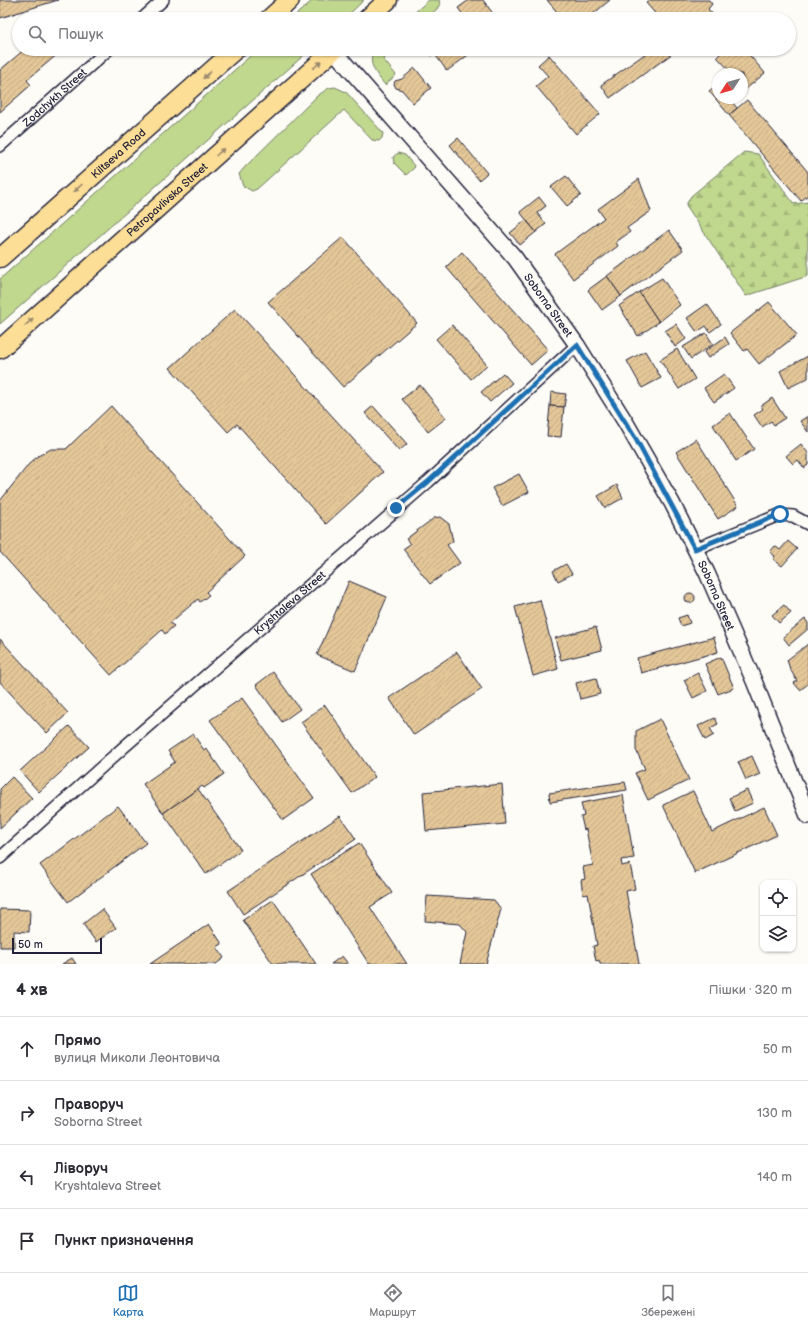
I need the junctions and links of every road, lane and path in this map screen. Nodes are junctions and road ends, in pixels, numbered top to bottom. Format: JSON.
{"nodes":[{"id":1,"x":163,"y":0,"type":"edge"},
{"id":2,"x":290,"y":0,"type":"edge"},
{"id":3,"x":388,"y":0,"type":"edge"},
{"id":4,"x":150,"y":12,"type":"edge"},
{"id":5,"x":277,"y":12,"type":"edge"},
{"id":6,"x":375,"y":12,"type":"edge"},
{"id":7,"x":101,"y":56,"type":"edge"},
{"id":8,"x":228,"y":56,"type":"edge"},
{"id":9,"x":327,"y":56,"type":"edge"},
{"id":10,"x":339,"y":56,"type":"edge"},
{"id":11,"x":0,"y":146,"type":"edge"},
{"id":12,"x":0,"y":258,"type":"edge"},
{"id":13,"x":577,"y":345,"type":"junction"},
{"id":14,"x":0,"y":349,"type":"edge"},
{"id":15,"x":808,"y":524,"type":"edge"},
{"id":16,"x":695,"y":549,"type":"junction"},
{"id":17,"x":808,"y":816,"type":"edge"},
{"id":18,"x":0,"y":858,"type":"edge"}],
"edges":[{"from":1,"to":4,"type":"street"},
{"from":2,"to":5,"type":"highway"},
{"from":3,"to":6,"type":"highway"},
{"from":7,"to":11,"type":"street","name":"Zodchykh Street"},
{"from":8,"to":12,"type":"highway","name":"Kiltseva Road","one_way":true},
{"from":14,"to":9,"type":"highway","name":"Petropavlivska Street","one_way":true},
{"from":10,"to":13,"type":"main road","name":"Soborna Street"},
{"from":13,"to":16,"type":"main road","name":"Soborna Street"},
{"from":13,"to":18,"type":"street","name":"Kryshtaleva Street"},
{"from":15,"to":16,"type":"street"},
{"from":16,"to":17,"type":"main road","name":"Soborna Street"}]}
